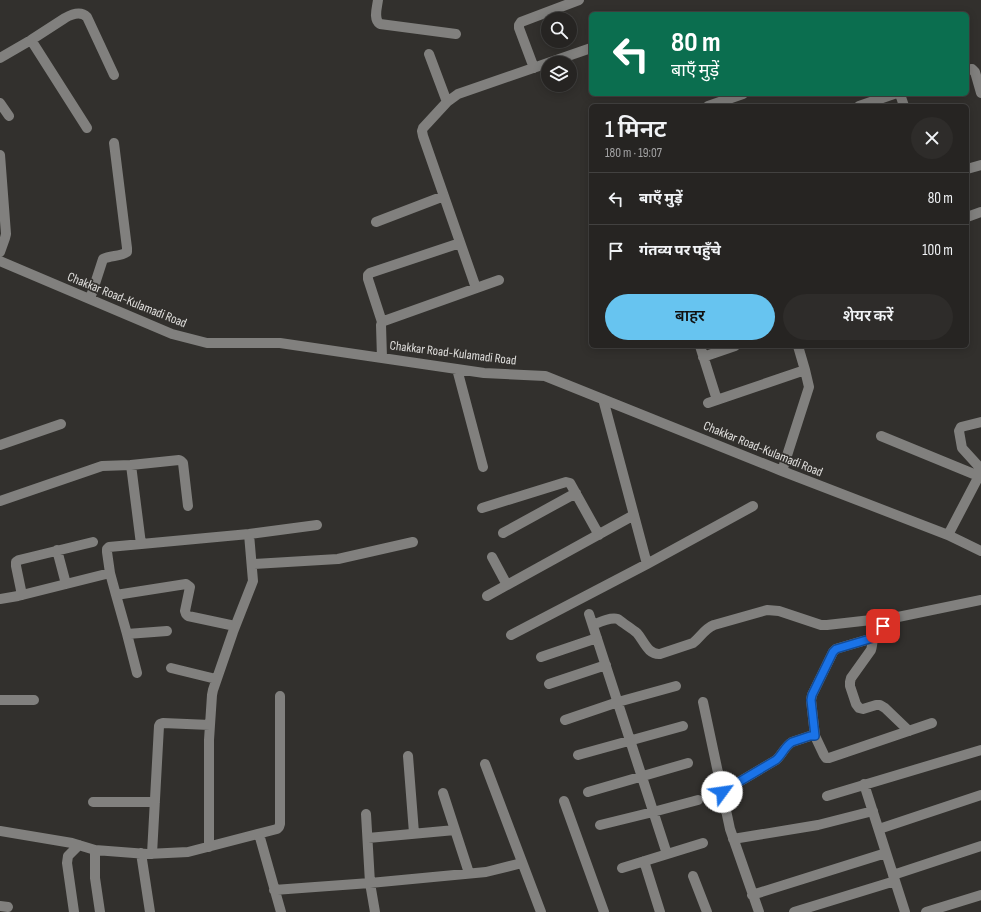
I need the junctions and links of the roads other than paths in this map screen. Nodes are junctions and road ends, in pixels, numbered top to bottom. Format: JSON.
{"nodes":[{"id":1,"x":378,"y":0,"type":"edge"},
{"id":2,"x":579,"y":0,"type":"edge"},
{"id":3,"x":456,"y":34,"type":"dead end"},
{"id":4,"x":31,"y":40,"type":"junction"},
{"id":5,"x":589,"y":49,"type":"edge"},
{"id":6,"x":430,"y":54,"type":"dead end"},
{"id":7,"x":0,"y":58,"type":"edge"},
{"id":8,"x":534,"y":68,"type":"junction"},
{"id":9,"x":969,"y":70,"type":"edge"},
{"id":10,"x":114,"y":75,"type":"dead end"},
{"id":11,"x":981,"y":93,"type":"edge"},
{"id":12,"x":738,"y":96,"type":"edge"},
{"id":13,"x":888,"y":96,"type":"edge"},
{"id":14,"x":447,"y":102,"type":"junction"},
{"id":15,"x":0,"y":103,"type":"edge"},
{"id":16,"x":717,"y":104,"type":"edge"},
{"id":17,"x":865,"y":104,"type":"edge"},
{"id":18,"x":9,"y":116,"type":"dead end"},
{"id":19,"x":87,"y":128,"type":"dead end"},
{"id":20,"x":114,"y":143,"type":"dead end"},
{"id":21,"x":0,"y":155,"type":"edge"},
{"id":22,"x":981,"y":165,"type":"edge"},
{"id":23,"x":969,"y":168,"type":"edge"},
{"id":24,"x":444,"y":196,"type":"junction"},
{"id":25,"x":981,"y":212,"type":"edge"},
{"id":26,"x":969,"y":216,"type":"edge"},
{"id":27,"x":376,"y":222,"type":"dead end"},
{"id":28,"x":460,"y":243,"type":"junction"},
{"id":29,"x":0,"y":252,"type":"edge"},
{"id":30,"x":0,"y":261,"type":"edge"},
{"id":31,"x":499,"y":280,"type":"dead end"},
{"id":32,"x":476,"y":288,"type":"junction"},
{"id":33,"x":90,"y":299,"type":"junction"},
{"id":34,"x":382,"y":322,"type":"junction"},
{"id":35,"x":701,"y":348,"type":"edge"},
{"id":36,"x":729,"y":348,"type":"edge"},
{"id":37,"x":799,"y":348,"type":"edge"},
{"id":38,"x":703,"y":357,"type":"junction"},
{"id":39,"x":382,"y":358,"type":"junction"},
{"id":40,"x":457,"y":369,"type":"junction"},
{"id":41,"x":805,"y":370,"type":"junction"},
{"id":42,"x":603,"y":399,"type":"junction"},
{"id":43,"x":981,"y":422,"type":"edge"},
{"id":44,"x":60,"y":424,"type":"dead end"},
{"id":45,"x":881,"y":436,"type":"dead end"},
{"id":46,"x":0,"y":445,"type":"edge"},
{"id":47,"x":131,"y":465,"type":"junction"},
{"id":48,"x":483,"y":467,"type":"dead end"},
{"id":49,"x":782,"y":471,"type":"junction"},
{"id":50,"x":980,"y":474,"type":"edge"},
{"id":51,"x":576,"y":493,"type":"junction"},
{"id":52,"x":0,"y":501,"type":"edge"},
{"id":53,"x":188,"y":506,"type":"dead end"},
{"id":54,"x":753,"y":506,"type":"dead end"},
{"id":55,"x":482,"y":508,"type":"dead end"},
{"id":56,"x":634,"y":516,"type":"junction"},
{"id":57,"x":317,"y":525,"type":"dead end"},
{"id":58,"x":503,"y":533,"type":"dead end"},
{"id":59,"x":249,"y":534,"type":"junction"},
{"id":60,"x":599,"y":534,"type":"junction"},
{"id":61,"x":948,"y":535,"type":"junction"},
{"id":62,"x":93,"y":542,"type":"dead end"},
{"id":63,"x":413,"y":542,"type":"dead end"},
{"id":64,"x":141,"y":544,"type":"junction"},
{"id":65,"x":57,"y":550,"type":"junction"},
{"id":66,"x":981,"y":551,"type":"edge"},
{"id":67,"x":492,"y":557,"type":"dead end"},
{"id":68,"x":252,"y":564,"type":"junction"},
{"id":69,"x":647,"y":564,"type":"junction"},
{"id":70,"x":106,"y":574,"type":"junction"},
{"id":71,"x":66,"y":584,"type":"junction"},
{"id":72,"x":507,"y":585,"type":"junction"},
{"id":73,"x":22,"y":595,"type":"junction"},
{"id":74,"x":116,"y":595,"type":"junction"},
{"id":75,"x":487,"y":596,"type":"dead end"},
{"id":76,"x":0,"y":599,"type":"edge"},
{"id":77,"x":981,"y":600,"type":"edge"},
{"id":78,"x":589,"y":614,"type":"dead end"},
{"id":79,"x":898,"y":617,"type":"junction"},
{"id":80,"x":593,"y":625,"type":"junction"},
{"id":81,"x":235,"y":626,"type":"junction"},
{"id":82,"x":167,"y":631,"type":"dead end"},
{"id":83,"x":127,"y":634,"type":"junction"},
{"id":84,"x":511,"y":635,"type":"dead end"},
{"id":85,"x":597,"y":638,"type":"junction"},
{"id":86,"x":873,"y":638,"type":"junction"},
{"id":87,"x":541,"y":657,"type":"dead end"},
{"id":88,"x":606,"y":665,"type":"junction"},
{"id":89,"x":171,"y":668,"type":"dead end"},
{"id":90,"x":137,"y":673,"type":"dead end"},
{"id":91,"x":216,"y":679,"type":"junction"},
{"id":92,"x":549,"y":684,"type":"dead end"},
{"id":93,"x":676,"y":686,"type":"dead end"},
{"id":94,"x":280,"y":696,"type":"dead end"},
{"id":95,"x":0,"y":700,"type":"edge"},
{"id":96,"x":34,"y":700,"type":"dead end"},
{"id":97,"x":618,"y":702,"type":"junction"},
{"id":98,"x":703,"y":702,"type":"dead end"},
{"id":99,"x":565,"y":720,"type":"dead end"},
{"id":100,"x":932,"y":723,"type":"dead end"},
{"id":101,"x":210,"y":725,"type":"junction"},
{"id":102,"x":683,"y":726,"type":"dead end"},
{"id":103,"x":909,"y":731,"type":"junction"},
{"id":104,"x":815,"y":736,"type":"junction"},
{"id":105,"x":630,"y":740,"type":"junction"},
{"id":106,"x":981,"y":750,"type":"edge"},
{"id":107,"x":578,"y":755,"type":"dead end"},
{"id":108,"x":408,"y":756,"type":"dead end"},
{"id":109,"x":688,"y":763,"type":"dead end"},
{"id":110,"x":485,"y":764,"type":"dead end"},
{"id":111,"x":642,"y":777,"type":"junction"},
{"id":112,"x":864,"y":784,"type":"junction"},
{"id":113,"x":588,"y":792,"type":"dead end"},
{"id":114,"x":722,"y":792,"type":"junction"},
{"id":115,"x":443,"y":793,"type":"dead end"},
{"id":116,"x":981,"y":795,"type":"edge"},
{"id":117,"x":827,"y":796,"type":"dead end"},
{"id":118,"x":698,"y":800,"type":"dead end"},
{"id":119,"x":564,"y":801,"type":"dead end"},
{"id":120,"x":93,"y":802,"type":"dead end"},
{"id":121,"x":155,"y":802,"type":"junction"},
{"id":122,"x":873,"y":811,"type":"junction"},
{"id":123,"x":653,"y":812,"type":"junction"},
{"id":124,"x":366,"y":814,"type":"dead end"},
{"id":125,"x":600,"y":824,"type":"dead end"},
{"id":126,"x":0,"y":830,"type":"edge"},
{"id":127,"x":455,"y":830,"type":"junction"},
{"id":128,"x":879,"y":830,"type":"junction"},
{"id":129,"x":414,"y":833,"type":"junction"},
{"id":130,"x":258,"y":834,"type":"junction"},
{"id":131,"x":368,"y":838,"type":"junction"},
{"id":132,"x":733,"y":839,"type":"junction"},
{"id":133,"x":703,"y":843,"type":"dead end"},
{"id":134,"x":75,"y":844,"type":"junction"},
{"id":135,"x":981,"y":846,"type":"edge"},
{"id":136,"x":209,"y":847,"type":"junction"},
{"id":137,"x":95,"y":850,"type":"junction"},
{"id":138,"x":141,"y":853,"type":"junction"},
{"id":139,"x":886,"y":853,"type":"junction"},
{"id":140,"x":152,"y":854,"type":"junction"},
{"id":141,"x":667,"y":854,"type":"junction"},
{"id":142,"x":644,"y":861,"type":"junction"},
{"id":143,"x":522,"y":863,"type":"junction"},
{"id":144,"x":622,"y":868,"type":"dead end"},
{"id":145,"x":469,"y":874,"type":"junction"},
{"id":146,"x":693,"y":876,"type":"dead end"},
{"id":147,"x":894,"y":878,"type":"junction"},
{"id":148,"x":370,"y":883,"type":"junction"},
{"id":149,"x":274,"y":890,"type":"junction"},
{"id":150,"x":752,"y":895,"type":"junction"},
{"id":151,"x":981,"y":895,"type":"edge"},
{"id":152,"x":74,"y":912,"type":"edge"},
{"id":153,"x":100,"y":912,"type":"edge"},
{"id":154,"x":150,"y":912,"type":"edge"},
{"id":155,"x":281,"y":912,"type":"edge"},
{"id":156,"x":374,"y":912,"type":"edge"},
{"id":157,"x":541,"y":912,"type":"edge"},
{"id":158,"x":604,"y":912,"type":"edge"},
{"id":159,"x":660,"y":912,"type":"edge"},
{"id":160,"x":707,"y":912,"type":"edge"},
{"id":161,"x":759,"y":912,"type":"edge"},
{"id":162,"x":794,"y":912,"type":"edge"},
{"id":163,"x":905,"y":912,"type":"edge"},
{"id":164,"x":926,"y":912,"type":"edge"}],
"edges":[{"from":1,"to":3,"type":"street"},
{"from":2,"to":8,"type":"street"},
{"from":4,"to":7,"type":"street"},
{"from":4,"to":10,"type":"street"},
{"from":4,"to":19,"type":"street"},
{"from":5,"to":8,"type":"street"},
{"from":6,"to":14,"type":"street"},
{"from":8,"to":14,"type":"street"},
{"from":9,"to":11,"type":"street"},
{"from":12,"to":16,"type":"street"},
{"from":13,"to":17,"type":"street"},
{"from":14,"to":24,"type":"street"},
{"from":15,"to":18,"type":"street"},
{"from":20,"to":33,"type":"street"},
{"from":21,"to":29,"type":"street"},
{"from":22,"to":23,"type":"street"},
{"from":24,"to":27,"type":"street"},
{"from":24,"to":28,"type":"street"},
{"from":25,"to":26,"type":"street"},
{"from":28,"to":32,"type":"street"},
{"from":28,"to":34,"type":"street"},
{"from":30,"to":33,"type":"street","name":"Chakkar Road-Kulamadi Road"},
{"from":31,"to":32,"type":"street"},
{"from":32,"to":34,"type":"street"},
{"from":33,"to":39,"type":"street","name":"Chakkar Road-Kulamadi Road"},
{"from":34,"to":39,"type":"street"},
{"from":35,"to":38,"type":"street"},
{"from":36,"to":38,"type":"street"},
{"from":37,"to":41,"type":"street"},
{"from":38,"to":41,"type":"street"},
{"from":39,"to":40,"type":"street","name":"Chakkar Road-Kulamadi Road"},
{"from":40,"to":42,"type":"street","name":"Chakkar Road-Kulamadi Road"},
{"from":40,"to":48,"type":"street"},
{"from":41,"to":49,"type":"street"},
{"from":42,"to":49,"type":"street","name":"Chakkar Road-Kulamadi Road"},
{"from":42,"to":56,"type":"street"},
{"from":43,"to":50,"type":"street"},
{"from":44,"to":46,"type":"street"},
{"from":45,"to":50,"type":"street"},
{"from":47,"to":52,"type":"street"},
{"from":47,"to":53,"type":"street"},
{"from":47,"to":64,"type":"street"},
{"from":49,"to":61,"type":"street","name":"Chakkar Road-Kulamadi Road"},
{"from":50,"to":61,"type":"street"},
{"from":51,"to":55,"type":"street"},
{"from":51,"to":58,"type":"street"},
{"from":51,"to":60,"type":"street"},
{"from":54,"to":69,"type":"street"},
{"from":56,"to":60,"type":"street"},
{"from":56,"to":69,"type":"street"},
{"from":57,"to":59,"type":"street"},
{"from":59,"to":64,"type":"street"},
{"from":59,"to":68,"type":"street"},
{"from":60,"to":72,"type":"street"},
{"from":61,"to":66,"type":"street","name":"Chakkar Road-Kulamadi Road"},
{"from":62,"to":65,"type":"street"},
{"from":63,"to":68,"type":"street"},
{"from":64,"to":70,"type":"street"},
{"from":65,"to":71,"type":"street"},
{"from":65,"to":73,"type":"street"},
{"from":67,"to":72,"type":"street"},
{"from":68,"to":81,"type":"street"},
{"from":69,"to":84,"type":"street"},
{"from":70,"to":71,"type":"street"},
{"from":70,"to":74,"type":"street"},
{"from":71,"to":73,"type":"street"},
{"from":72,"to":75,"type":"street"},
{"from":73,"to":76,"type":"street"},
{"from":74,"to":81,"type":"street"},
{"from":74,"to":83,"type":"street"},
{"from":77,"to":79,"type":"street"},
{"from":78,"to":80,"type":"street"},
{"from":79,"to":80,"type":"street"},
{"from":79,"to":86,"type":"street"},
{"from":80,"to":85,"type":"street"},
{"from":81,"to":91,"type":"street"},
{"from":82,"to":83,"type":"street"},
{"from":83,"to":90,"type":"street"},
{"from":85,"to":87,"type":"street"},
{"from":85,"to":88,"type":"street"},
{"from":86,"to":103,"type":"street"},
{"from":86,"to":104,"type":"street"},
{"from":88,"to":92,"type":"street"},
{"from":88,"to":97,"type":"street"},
{"from":89,"to":91,"type":"street"},
{"from":91,"to":101,"type":"street"},
{"from":93,"to":97,"type":"street"},
{"from":94,"to":130,"type":"street"},
{"from":95,"to":96,"type":"street"},
{"from":97,"to":99,"type":"street"},
{"from":97,"to":105,"type":"street"},
{"from":98,"to":114,"type":"street"},
{"from":100,"to":103,"type":"street"},
{"from":101,"to":121,"type":"street"},
{"from":101,"to":136,"type":"street"},
{"from":102,"to":105,"type":"street"},
{"from":103,"to":104,"type":"street"},
{"from":104,"to":114,"type":"street"},
{"from":105,"to":107,"type":"street"},
{"from":105,"to":111,"type":"street"},
{"from":106,"to":112,"type":"street"},
{"from":108,"to":129,"type":"street"},
{"from":109,"to":111,"type":"street"},
{"from":110,"to":143,"type":"street"},
{"from":111,"to":113,"type":"street"},
{"from":111,"to":123,"type":"street"},
{"from":112,"to":117,"type":"street"},
{"from":112,"to":122,"type":"street"},
{"from":114,"to":132,"type":"street"},
{"from":115,"to":127,"type":"street"},
{"from":116,"to":128,"type":"street"},
{"from":118,"to":123,"type":"street"},
{"from":119,"to":158,"type":"street"},
{"from":120,"to":121,"type":"street"},
{"from":121,"to":140,"type":"street"},
{"from":122,"to":128,"type":"street"},
{"from":122,"to":132,"type":"street"},
{"from":123,"to":125,"type":"street"},
{"from":123,"to":141,"type":"street"},
{"from":124,"to":131,"type":"street"},
{"from":126,"to":134,"type":"street"},
{"from":127,"to":129,"type":"street"},
{"from":127,"to":145,"type":"street"},
{"from":128,"to":139,"type":"street"},
{"from":129,"to":131,"type":"street"},
{"from":130,"to":136,"type":"street"},
{"from":130,"to":149,"type":"street"},
{"from":131,"to":148,"type":"street"},
{"from":132,"to":150,"type":"street"},
{"from":133,"to":141,"type":"street"},
{"from":134,"to":137,"type":"street"},
{"from":134,"to":152,"type":"street"},
{"from":135,"to":147,"type":"street"},
{"from":136,"to":140,"type":"street"},
{"from":137,"to":138,"type":"street"},
{"from":137,"to":153,"type":"street"},
{"from":138,"to":140,"type":"street"},
{"from":138,"to":154,"type":"street"},
{"from":139,"to":147,"type":"street"},
{"from":139,"to":150,"type":"street"},
{"from":141,"to":142,"type":"street"},
{"from":142,"to":144,"type":"street"},
{"from":142,"to":159,"type":"street"},
{"from":143,"to":145,"type":"street"},
{"from":143,"to":157,"type":"street"},
{"from":145,"to":148,"type":"street"},
{"from":146,"to":160,"type":"street"},
{"from":147,"to":162,"type":"street"},
{"from":147,"to":163,"type":"street"},
{"from":148,"to":149,"type":"street"},
{"from":148,"to":156,"type":"street"},
{"from":149,"to":155,"type":"street"},
{"from":150,"to":161,"type":"street"},
{"from":151,"to":164,"type":"street"}]}
